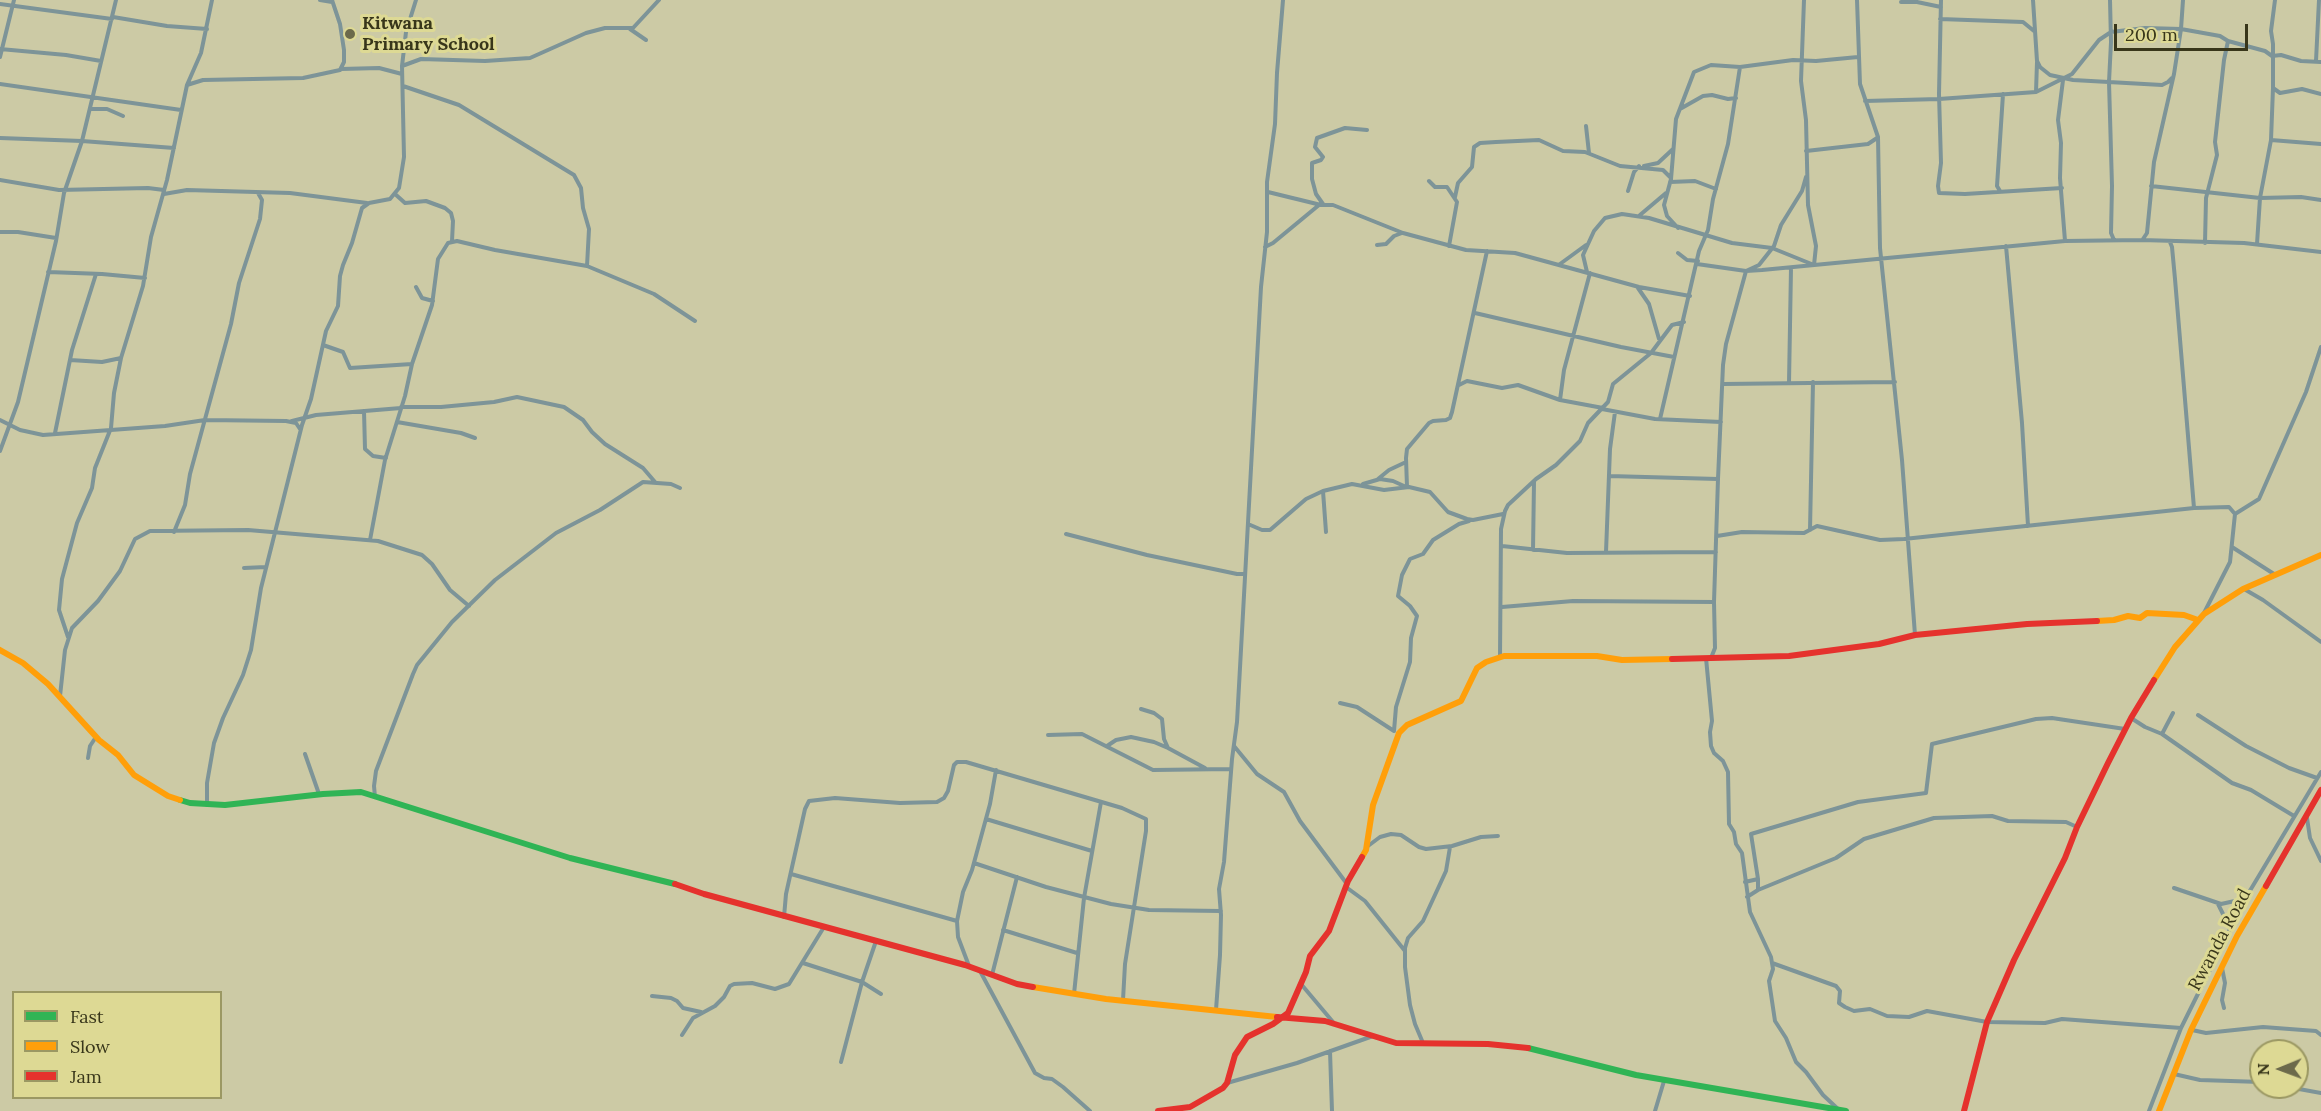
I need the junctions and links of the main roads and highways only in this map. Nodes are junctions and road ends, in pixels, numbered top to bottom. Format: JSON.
{"nodes":[{"id":1,"x":2321,"y":555,"type":"edge"},
{"id":2,"x":2198,"y":620,"type":"junction"},
{"id":3,"x":0,"y":650,"type":"edge"},
{"id":4,"x":2321,"y":790,"type":"edge"},
{"id":5,"x":1282,"y":1018,"type":"junction"},
{"id":6,"x":1158,"y":1111,"type":"edge"},
{"id":7,"x":1842,"y":1111,"type":"edge"},
{"id":8,"x":1964,"y":1111,"type":"edge"},
{"id":9,"x":2159,"y":1111,"type":"edge"}],
"edges":[{"from":1,"to":2,"type":"main road"},
{"from":2,"to":5,"type":"main road"},
{"from":2,"to":8,"type":"main road"},
{"from":3,"to":5,"type":"main road"},
{"from":4,"to":9,"type":"main road","name":"Rwanda Road"},
{"from":5,"to":6,"type":"main road"},
{"from":5,"to":7,"type":"main road"}]}
